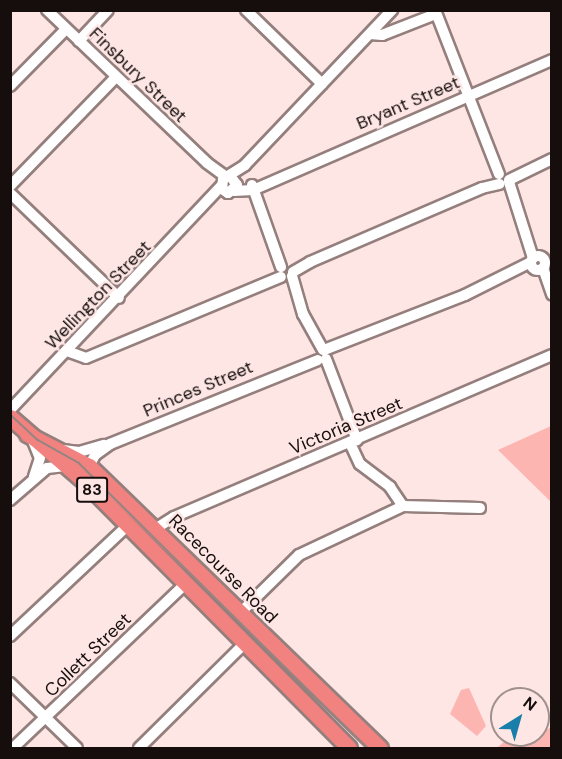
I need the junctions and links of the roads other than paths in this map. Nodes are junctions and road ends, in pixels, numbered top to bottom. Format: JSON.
{"nodes":[{"id":1,"x":46,"y":10,"type":"edge"},
{"id":2,"x":108,"y":10,"type":"edge"},
{"id":3,"x":246,"y":10,"type":"edge"},
{"id":4,"x":392,"y":12,"type":"edge"},
{"id":5,"x":435,"y":13,"type":"edge"},
{"id":6,"x":66,"y":29,"type":"junction"},
{"id":7,"x":370,"y":34,"type":"junction"},
{"id":8,"x":78,"y":41,"type":"junction"},
{"id":9,"x":552,"y":60,"type":"edge"},
{"id":10,"x":116,"y":76,"type":"junction"},
{"id":11,"x":322,"y":84,"type":"junction"},
{"id":12,"x":10,"y":86,"type":"edge"},
{"id":13,"x":469,"y":95,"type":"junction"},
{"id":14,"x":552,"y":159,"type":"edge"},
{"id":15,"x":504,"y":178,"type":"junction"},
{"id":16,"x":229,"y":184,"type":"junction"},
{"id":17,"x":10,"y":186,"type":"edge"},
{"id":18,"x":253,"y":186,"type":"junction"},
{"id":19,"x":10,"y":193,"type":"edge"},
{"id":20,"x":541,"y":262,"type":"edge"},
{"id":21,"x":286,"y":272,"type":"junction"},
{"id":22,"x":551,"y":291,"type":"edge"},
{"id":23,"x":119,"y":298,"type":"junction"},
{"id":24,"x":70,"y":348,"type":"junction"},
{"id":25,"x":321,"y":355,"type":"junction"},
{"id":26,"x":552,"y":355,"type":"edge"},
{"id":27,"x":10,"y":410,"type":"edge"},
{"id":28,"x":10,"y":417,"type":"edge"},
{"id":29,"x":27,"y":434,"type":"junction"},
{"id":30,"x":353,"y":441,"type":"junction"},
{"id":31,"x":110,"y":444,"type":"junction"},
{"id":32,"x":57,"y":448,"type":"junction"},
{"id":33,"x":66,"y":466,"type":"junction"},
{"id":34,"x":89,"y":466,"type":"junction"},
{"id":35,"x":34,"y":477,"type":"junction"},
{"id":36,"x":10,"y":500,"type":"edge"},
{"id":37,"x":403,"y":506,"type":"junction"},
{"id":38,"x":480,"y":508,"type":"dead end"},
{"id":39,"x":125,"y":523,"type":"junction"},
{"id":40,"x":161,"y":525,"type":"junction"},
{"id":41,"x":184,"y":584,"type":"junction"},
{"id":42,"x":239,"y":614,"type":"junction"},
{"id":43,"x":10,"y":636,"type":"edge"},
{"id":44,"x":252,"y":637,"type":"junction"},
{"id":45,"x":10,"y":683,"type":"edge"},
{"id":46,"x":10,"y":692,"type":"edge"},
{"id":47,"x":43,"y":720,"type":"junction"},
{"id":48,"x":370,"y":746,"type":"edge"},
{"id":49,"x":14,"y":748,"type":"edge"},
{"id":50,"x":67,"y":748,"type":"edge"},
{"id":51,"x":77,"y":748,"type":"edge"},
{"id":52,"x":139,"y":748,"type":"edge"},
{"id":53,"x":349,"y":748,"type":"edge"}],
"edges":[{"from":1,"to":6,"type":"street","name":"Finsbury Street"},
{"from":2,"to":8,"type":"street"},
{"from":3,"to":11,"type":"street"},
{"from":4,"to":7,"type":"street","name":"Wellington Street"},
{"from":5,"to":7,"type":"street"},
{"from":5,"to":13,"type":"street"},
{"from":6,"to":8,"type":"street","name":"Finsbury Street"},
{"from":6,"to":12,"type":"street"},
{"from":7,"to":11,"type":"street","name":"Wellington Street"},
{"from":8,"to":10,"type":"street","name":"Finsbury Street"},
{"from":9,"to":13,"type":"street","name":"Bryant Street"},
{"from":10,"to":16,"type":"street","name":"Finsbury Street"},
{"from":10,"to":17,"type":"street"},
{"from":11,"to":16,"type":"street","name":"Wellington Street"},
{"from":13,"to":15,"type":"street"},
{"from":13,"to":18,"type":"street","name":"Bryant Street"},
{"from":14,"to":15,"type":"street"},
{"from":15,"to":20,"type":"street"},
{"from":15,"to":21,"type":"street"},
{"from":16,"to":18,"type":"street","name":"Bryant Street"},
{"from":16,"to":23,"type":"street","name":"Wellington Street"},
{"from":18,"to":21,"type":"street"},
{"from":19,"to":23,"type":"street"},
{"from":20,"to":22,"type":"street"},
{"from":20,"to":25,"type":"street","name":"Princes Street"},
{"from":21,"to":24,"type":"street"},
{"from":21,"to":25,"type":"street"},
{"from":23,"to":24,"type":"street","name":"Wellington Street"},
{"from":24,"to":27,"type":"street","name":"Wellington Street"},
{"from":25,"to":30,"type":"street"},
{"from":25,"to":31,"type":"street","name":"Princes Street"},
{"from":26,"to":30,"type":"street","name":"Victoria Street"},
{"from":28,"to":29,"type":"highway","name":"Racecourse Road","number":"83"},
{"from":29,"to":32,"type":"highway","name":"Racecourse Road","number":"83"},
{"from":29,"to":33,"type":"highway","name":"Racecourse Road","number":"83"},
{"from":29,"to":35,"type":"street"},
{"from":30,"to":37,"type":"street"},
{"from":30,"to":40,"type":"street","name":"Victoria Street"},
{"from":31,"to":32,"type":"street","name":"Princes Street"},
{"from":31,"to":34,"type":"street","name":"Princes Street"},
{"from":32,"to":34,"type":"highway","name":"Racecourse Road","number":"83"},
{"from":33,"to":35,"type":"street"},
{"from":33,"to":39,"type":"highway","name":"Racecourse Road","number":"83"},
{"from":34,"to":40,"type":"highway","name":"Racecourse Road","number":"83"},
{"from":35,"to":36,"type":"street"},
{"from":37,"to":38,"type":"street"},
{"from":37,"to":42,"type":"street"},
{"from":39,"to":41,"type":"highway","name":"Racecourse Road","number":"83"},
{"from":39,"to":43,"type":"street"},
{"from":40,"to":42,"type":"highway","name":"Racecourse Road","number":"83"},
{"from":41,"to":44,"type":"highway","name":"Racecourse Road","number":"83"},
{"from":41,"to":47,"type":"street","name":"Collett Street"},
{"from":42,"to":44,"type":"highway","name":"Racecourse Road","number":"83"},
{"from":44,"to":48,"type":"highway","name":"Racecourse Road","number":"83"},
{"from":44,"to":52,"type":"street"},
{"from":44,"to":53,"type":"highway","name":"Racecourse Road","number":"83"},
{"from":45,"to":47,"type":"street"},
{"from":46,"to":47,"type":"street"},
{"from":47,"to":49,"type":"street","name":"Collett Street"},
{"from":47,"to":50,"type":"street"},
{"from":47,"to":51,"type":"street"}]}
